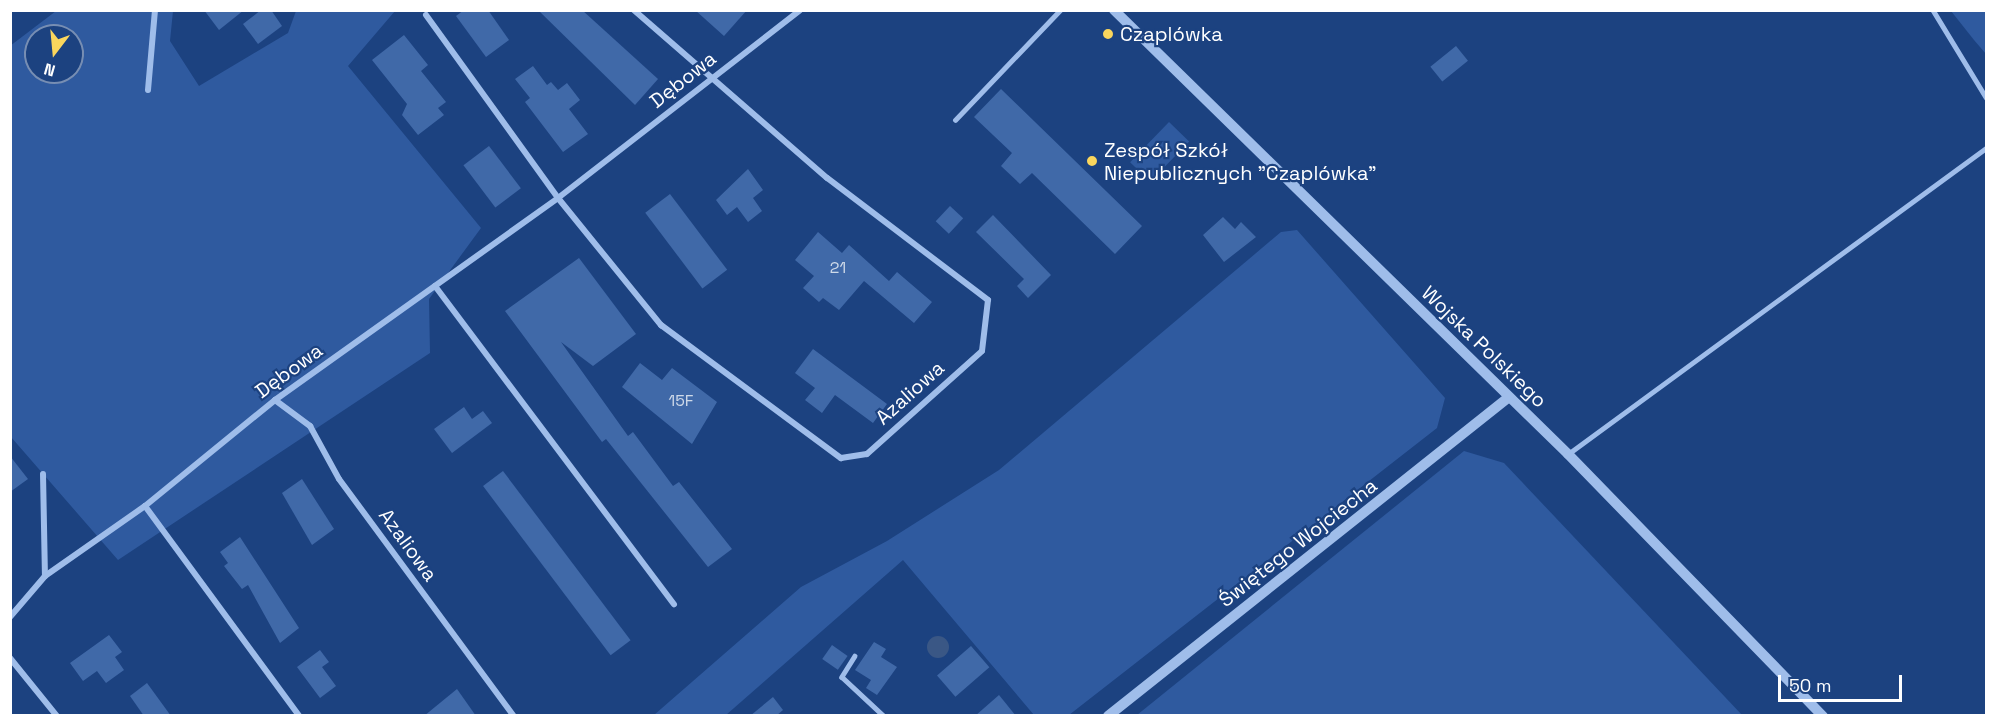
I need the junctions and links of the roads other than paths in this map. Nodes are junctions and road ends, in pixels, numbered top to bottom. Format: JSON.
{"nodes":[{"id":1,"x":155,"y":10,"type":"edge"},
{"id":2,"x":634,"y":10,"type":"edge"},
{"id":3,"x":800,"y":10,"type":"edge"},
{"id":4,"x":1060,"y":10,"type":"edge"},
{"id":5,"x":1114,"y":10,"type":"edge"},
{"id":6,"x":1933,"y":10,"type":"edge"},
{"id":7,"x":426,"y":15,"type":"dead end"},
{"id":8,"x":713,"y":78,"type":"junction"},
{"id":9,"x":148,"y":90,"type":"dead end"},
{"id":10,"x":1986,"y":97,"type":"edge"},
{"id":11,"x":955,"y":120,"type":"dead end"},
{"id":12,"x":1986,"y":148,"type":"edge"},
{"id":13,"x":558,"y":198,"type":"junction"},
{"id":14,"x":435,"y":286,"type":"junction"},
{"id":15,"x":1509,"y":397,"type":"junction"},
{"id":16,"x":275,"y":400,"type":"junction"},
{"id":17,"x":1568,"y":454,"type":"junction"},
{"id":18,"x":43,"y":474,"type":"dead end"},
{"id":19,"x":145,"y":506,"type":"junction"},
{"id":20,"x":45,"y":576,"type":"junction"},
{"id":21,"x":674,"y":604,"type":"dead end"},
{"id":22,"x":10,"y":616,"type":"edge"},
{"id":23,"x":855,"y":656,"type":"dead end"},
{"id":24,"x":10,"y":658,"type":"edge"},
{"id":25,"x":57,"y":716,"type":"edge"},
{"id":26,"x":299,"y":716,"type":"edge"},
{"id":27,"x":514,"y":716,"type":"edge"},
{"id":28,"x":884,"y":716,"type":"edge"},
{"id":29,"x":1107,"y":716,"type":"edge"},
{"id":30,"x":1823,"y":716,"type":"edge"}],
"edges":[{"from":1,"to":9,"type":"street"},
{"from":2,"to":8,"type":"street"},
{"from":3,"to":8,"type":"street","name":"Dębowa"},
{"from":4,"to":11,"type":"lane"},
{"from":5,"to":15,"type":"street","name":"Wojska Polskiego"},
{"from":6,"to":10,"type":"lane"},
{"from":7,"to":13,"type":"street"},
{"from":8,"to":13,"type":"street","name":"Dębowa"},
{"from":8,"to":13,"type":"street","name":"Azaliowa"},
{"from":12,"to":17,"type":"lane"},
{"from":13,"to":14,"type":"street","name":"Dębowa"},
{"from":14,"to":16,"type":"street","name":"Dębowa"},
{"from":14,"to":21,"type":"street"},
{"from":15,"to":17,"type":"street","name":"Wojska Polskiego"},
{"from":15,"to":29,"type":"street","name":"Świętego Wojciecha"},
{"from":16,"to":19,"type":"street","name":"Dębowa"},
{"from":16,"to":27,"type":"street","name":"Azaliowa"},
{"from":17,"to":30,"type":"street","name":"Wojska Polskiego"},
{"from":18,"to":20,"type":"street"},
{"from":19,"to":20,"type":"street","name":"Dębowa"},
{"from":19,"to":26,"type":"street"},
{"from":20,"to":22,"type":"street","name":"Dębowa"},
{"from":23,"to":28,"type":"lane"},
{"from":24,"to":25,"type":"street"}]}
